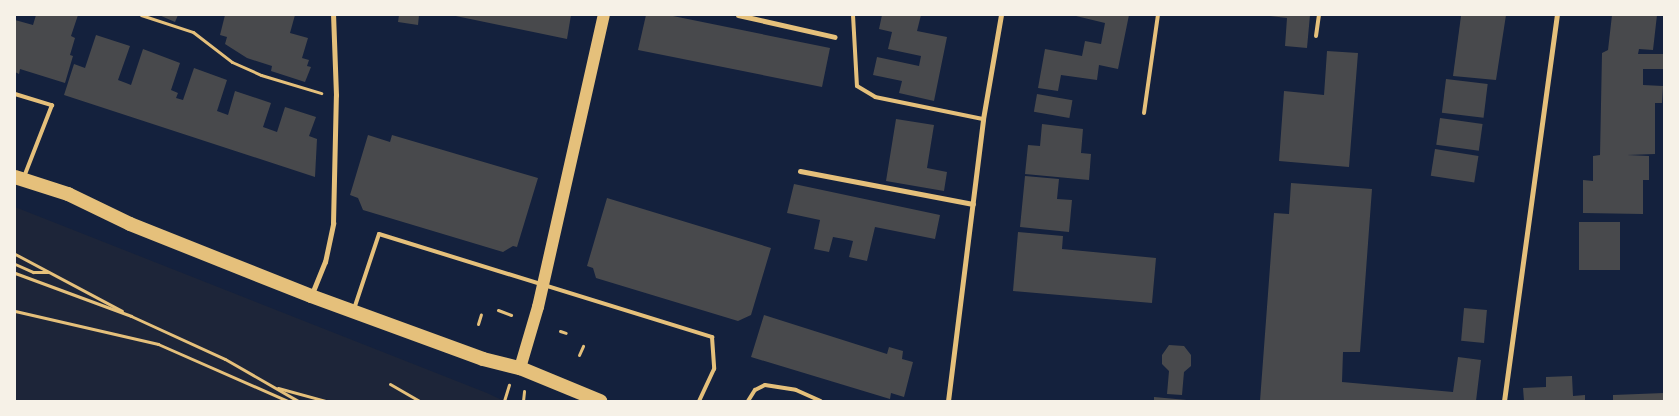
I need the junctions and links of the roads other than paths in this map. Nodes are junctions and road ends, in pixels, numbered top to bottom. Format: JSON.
{"nodes":[{"id":1,"x":333,"y":15,"type":"edge"},
{"id":2,"x":604,"y":15,"type":"edge"},
{"id":3,"x":738,"y":15,"type":"edge"},
{"id":4,"x":853,"y":15,"type":"edge"},
{"id":5,"x":1000,"y":15,"type":"edge"},
{"id":6,"x":1158,"y":15,"type":"edge"},
{"id":7,"x":1319,"y":15,"type":"edge"},
{"id":8,"x":1557,"y":15,"type":"edge"},
{"id":9,"x":1316,"y":36,"type":"dead end"},
{"id":10,"x":835,"y":37,"type":"dead end"},
{"id":11,"x":15,"y":94,"type":"edge"},
{"id":12,"x":1144,"y":113,"type":"dead end"},
{"id":13,"x":983,"y":119,"type":"junction"},
{"id":14,"x":800,"y":171,"type":"dead end"},
{"id":15,"x":19,"y":179,"type":"edge"},
{"id":16,"x":973,"y":204,"type":"junction"},
{"id":17,"x":543,"y":283,"type":"junction"},
{"id":18,"x":311,"y":296,"type":"junction"},
{"id":19,"x":354,"y":311,"type":"junction"},
{"id":20,"x":520,"y":368,"type":"junction"},
{"id":21,"x":600,"y":401,"type":"edge"},
{"id":22,"x":699,"y":401,"type":"edge"},
{"id":23,"x":748,"y":401,"type":"edge"},
{"id":24,"x":821,"y":401,"type":"edge"},
{"id":25,"x":948,"y":401,"type":"edge"},
{"id":26,"x":1504,"y":401,"type":"edge"}],
"edges":[{"from":1,"to":18,"type":"street"},
{"from":2,"to":17,"type":"main road"},
{"from":3,"to":10,"type":"street"},
{"from":4,"to":13,"type":"lane"},
{"from":5,"to":13,"type":"street"},
{"from":6,"to":12,"type":"lane"},
{"from":7,"to":9,"type":"lane"},
{"from":8,"to":26,"type":"street"},
{"from":11,"to":15,"type":"lane"},
{"from":13,"to":16,"type":"street"},
{"from":14,"to":16,"type":"street"},
{"from":15,"to":18,"type":"highway"},
{"from":16,"to":25,"type":"street"},
{"from":17,"to":19,"type":"lane"},
{"from":17,"to":20,"type":"main road"},
{"from":17,"to":22,"type":"lane"},
{"from":18,"to":19,"type":"highway"},
{"from":19,"to":20,"type":"highway"},
{"from":20,"to":21,"type":"highway"},
{"from":23,"to":24,"type":"lane"}]}
